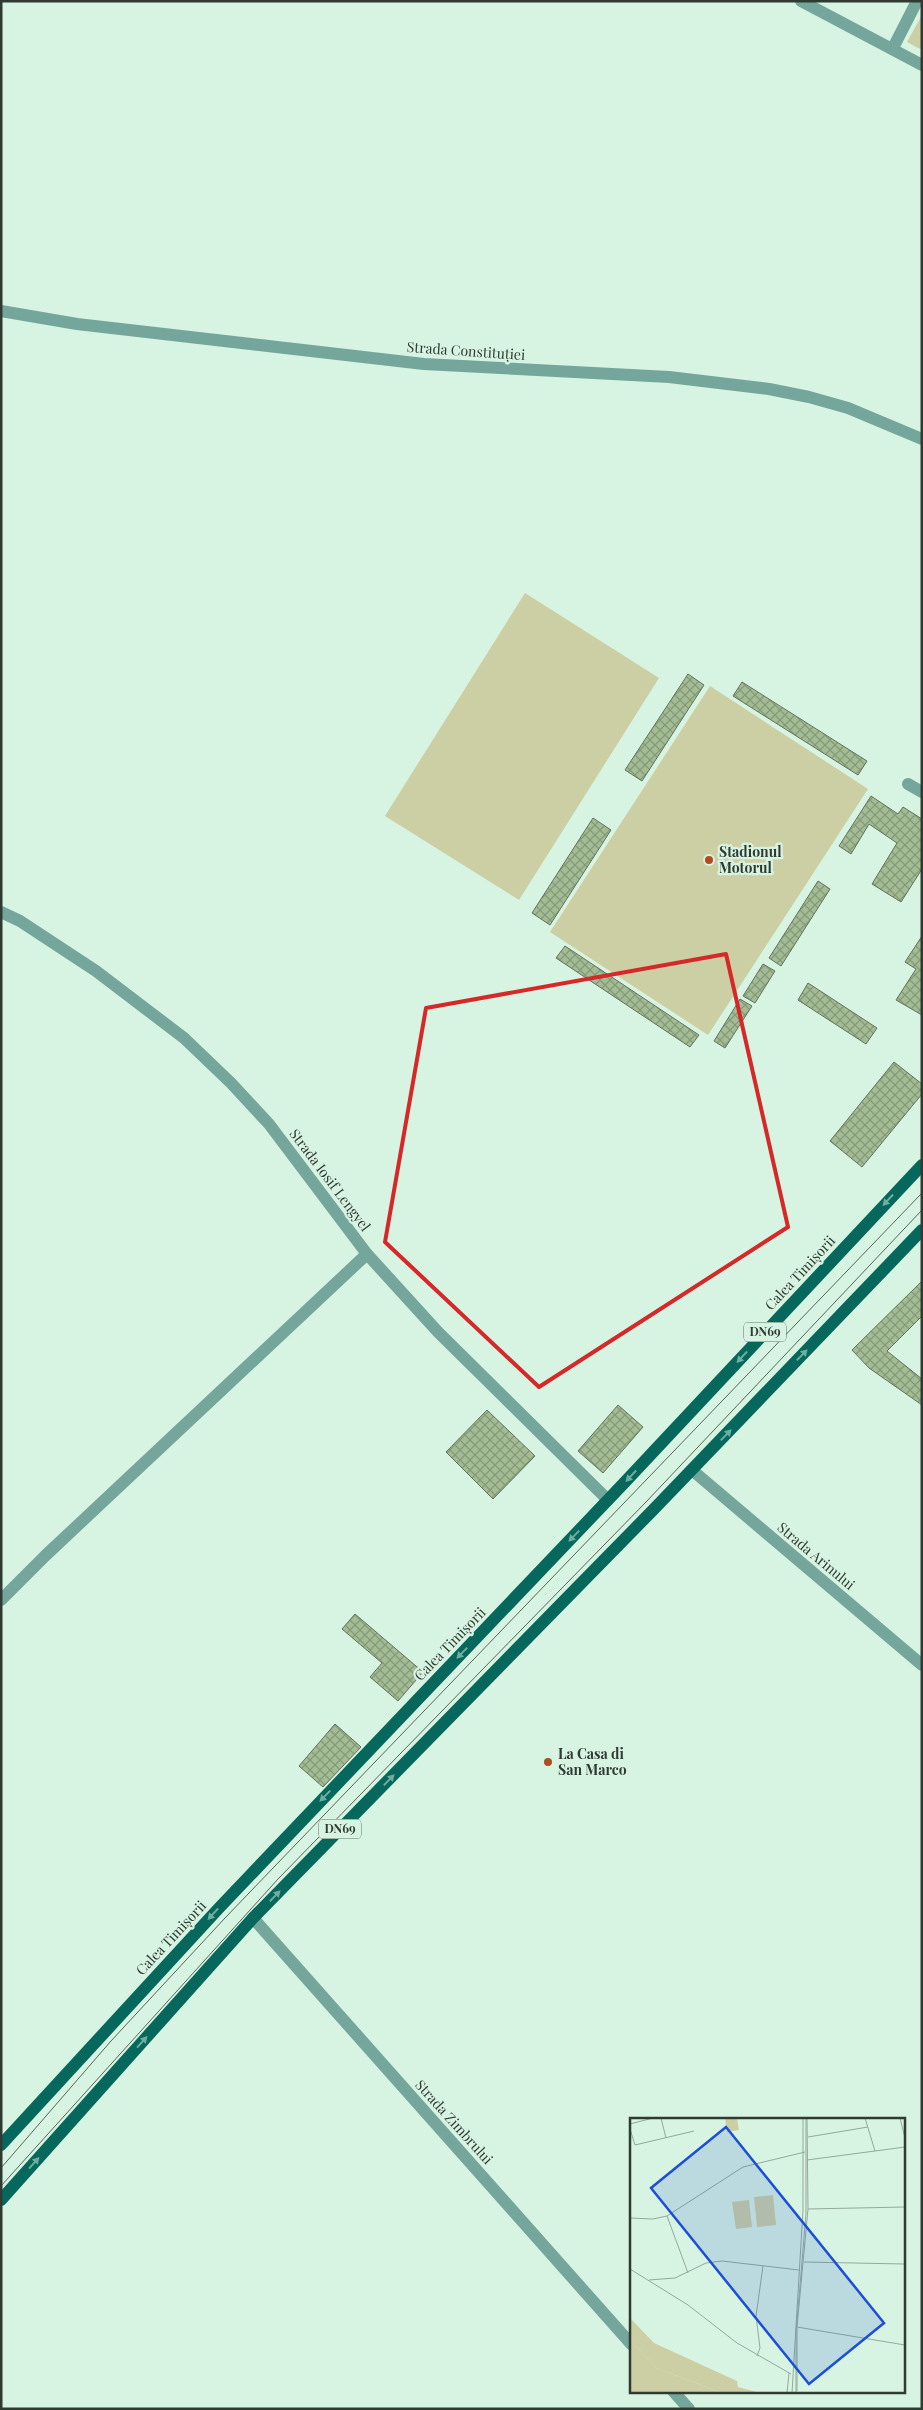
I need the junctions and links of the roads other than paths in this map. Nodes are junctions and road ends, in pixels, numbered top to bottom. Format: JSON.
{"nodes":[{"id":1,"x":801,"y":1,"type":"edge"},
{"id":2,"x":918,"y":1,"type":"edge"},
{"id":3,"x":893,"y":48,"type":"junction"},
{"id":4,"x":922,"y":64,"type":"edge"},
{"id":5,"x":1,"y":311,"type":"edge"},
{"id":6,"x":922,"y":439,"type":"edge"},
{"id":7,"x":908,"y":784,"type":"dead end"},
{"id":8,"x":922,"y":792,"type":"edge"},
{"id":9,"x":1,"y":912,"type":"edge"},
{"id":10,"x":922,"y":1164,"type":"edge"},
{"id":11,"x":922,"y":1230,"type":"edge"},
{"id":12,"x":367,"y":1254,"type":"junction"},
{"id":13,"x":692,"y":1470,"type":"junction"},
{"id":14,"x":608,"y":1500,"type":"junction"},
{"id":15,"x":1,"y":1600,"type":"edge"},
{"id":16,"x":922,"y":1665,"type":"edge"},
{"id":17,"x":253,"y":1918,"type":"junction"},
{"id":18,"x":1,"y":2146,"type":"edge"},
{"id":19,"x":1,"y":2200,"type":"edge"},
{"id":20,"x":630,"y":2343,"type":"edge"},
{"id":21,"x":674,"y":2392,"type":"edge"},
{"id":22,"x":689,"y":2409,"type":"edge"}],
"edges":[{"from":1,"to":3,"type":"street"},
{"from":2,"to":3,"type":"street"},
{"from":3,"to":4,"type":"street"},
{"from":5,"to":6,"type":"street","name":"Strada Constituției"},
{"from":7,"to":8,"type":"street"},
{"from":9,"to":12,"type":"street","name":"Strada Iosif Lengyel"},
{"from":10,"to":14,"type":"main road","name":"Calea Timișorii","number":"DN69","one_way":true},
{"from":13,"to":11,"type":"main road","number":"DN69","one_way":true},
{"from":12,"to":14,"type":"street","name":"Strada Iosif Lengyel"},
{"from":12,"to":15,"type":"street"},
{"from":13,"to":16,"type":"street","name":"Strada Arinului"},
{"from":17,"to":13,"type":"main road","number":"DN69","one_way":true},
{"from":14,"to":18,"type":"main road","name":"Calea Timișorii","number":"DN69","one_way":true},
{"from":19,"to":17,"type":"main road","number":"DN69","one_way":true},
{"from":17,"to":20,"type":"street","name":"Strada Zimbrului"},
{"from":21,"to":22,"type":"street"}]}
